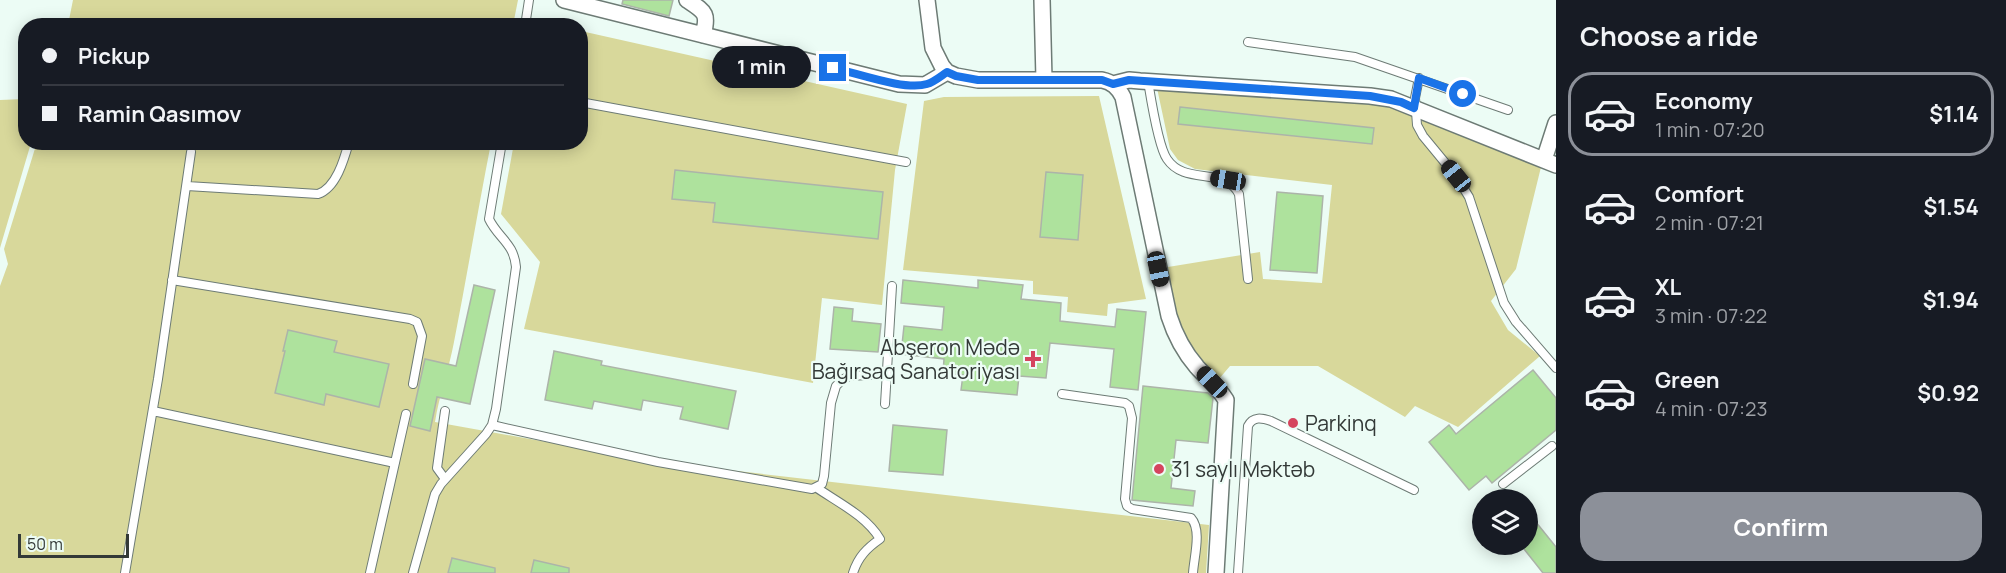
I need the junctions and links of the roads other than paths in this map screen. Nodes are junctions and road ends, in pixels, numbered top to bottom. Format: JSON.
{"nodes":[{"id":1,"x":530,"y":0,"type":"edge"},
{"id":2,"x":564,"y":0,"type":"edge"},
{"id":3,"x":687,"y":0,"type":"edge"},
{"id":4,"x":927,"y":0,"type":"edge"},
{"id":5,"x":1042,"y":0,"type":"edge"},
{"id":6,"x":527,"y":18,"type":"edge"},
{"id":7,"x":703,"y":35,"type":"junction"},
{"id":8,"x":1248,"y":42,"type":"dead end"},
{"id":9,"x":947,"y":72,"type":"junction"},
{"id":10,"x":1419,"y":78,"type":"junction"},
{"id":11,"x":1044,"y":79,"type":"junction"},
{"id":12,"x":1148,"y":81,"type":"junction"},
{"id":13,"x":1113,"y":84,"type":"junction"},
{"id":14,"x":588,"y":103,"type":"edge"},
{"id":15,"x":1414,"y":108,"type":"junction"},
{"id":16,"x":1508,"y":110,"type":"dead end"},
{"id":17,"x":1556,"y":123,"type":"edge"},
{"id":18,"x":346,"y":150,"type":"edge"},
{"id":19,"x":501,"y":150,"type":"edge"},
{"id":20,"x":191,"y":152,"type":"dead end"},
{"id":21,"x":906,"y":162,"type":"dead end"},
{"id":22,"x":1550,"y":163,"type":"edge"},
{"id":23,"x":186,"y":186,"type":"junction"},
{"id":24,"x":1248,"y":279,"type":"dead end"},
{"id":25,"x":172,"y":280,"type":"junction"},
{"id":26,"x":892,"y":286,"type":"dead end"},
{"id":27,"x":1556,"y":368,"type":"edge"},
{"id":28,"x":887,"y":374,"type":"junction"},
{"id":29,"x":413,"y":384,"type":"dead end"},
{"id":30,"x":1062,"y":394,"type":"dead end"},
{"id":31,"x":885,"y":404,"type":"dead end"},
{"id":32,"x":153,"y":411,"type":"junction"},
{"id":33,"x":445,"y":411,"type":"dead end"},
{"id":34,"x":406,"y":414,"type":"dead end"},
{"id":35,"x":492,"y":425,"type":"junction"},
{"id":36,"x":1555,"y":447,"type":"edge"},
{"id":37,"x":395,"y":463,"type":"junction"},
{"id":38,"x":445,"y":479,"type":"junction"},
{"id":39,"x":1503,"y":484,"type":"dead end"},
{"id":40,"x":817,"y":488,"type":"junction"},
{"id":41,"x":1414,"y":490,"type":"dead end"},
{"id":42,"x":125,"y":573,"type":"edge"},
{"id":43,"x":370,"y":573,"type":"edge"},
{"id":44,"x":413,"y":573,"type":"edge"},
{"id":45,"x":853,"y":573,"type":"edge"},
{"id":46,"x":1193,"y":573,"type":"edge"},
{"id":47,"x":1216,"y":573,"type":"edge"},
{"id":48,"x":1238,"y":573,"type":"edge"}],
"edges":[{"from":1,"to":6,"type":"lane"},
{"from":2,"to":7,"type":"street"},
{"from":3,"to":7,"type":"street"},
{"from":4,"to":9,"type":"street"},
{"from":5,"to":11,"type":"street"},
{"from":7,"to":9,"type":"street"},
{"from":8,"to":10,"type":"lane"},
{"from":9,"to":11,"type":"street"},
{"from":10,"to":15,"type":"lane"},
{"from":10,"to":16,"type":"lane"},
{"from":11,"to":13,"type":"street"},
{"from":12,"to":13,"type":"street"},
{"from":12,"to":15,"type":"street"},
{"from":12,"to":24,"type":"lane"},
{"from":13,"to":47,"type":"street"},
{"from":14,"to":21,"type":"lane"},
{"from":15,"to":22,"type":"street"},
{"from":15,"to":27,"type":"lane"},
{"from":17,"to":22,"type":"street"},
{"from":18,"to":23,"type":"lane"},
{"from":19,"to":35,"type":"lane"},
{"from":20,"to":23,"type":"lane"},
{"from":23,"to":25,"type":"lane"},
{"from":25,"to":29,"type":"lane"},
{"from":25,"to":32,"type":"lane"},
{"from":26,"to":28,"type":"lane"},
{"from":28,"to":31,"type":"lane"},
{"from":28,"to":40,"type":"lane"},
{"from":30,"to":46,"type":"lane"},
{"from":32,"to":37,"type":"lane"},
{"from":32,"to":42,"type":"lane"},
{"from":33,"to":38,"type":"lane"},
{"from":34,"to":37,"type":"lane"},
{"from":35,"to":38,"type":"lane"},
{"from":35,"to":40,"type":"lane"},
{"from":36,"to":39,"type":"lane"},
{"from":37,"to":43,"type":"lane"},
{"from":38,"to":44,"type":"lane"},
{"from":40,"to":45,"type":"lane"},
{"from":41,"to":48,"type":"lane"}]}
